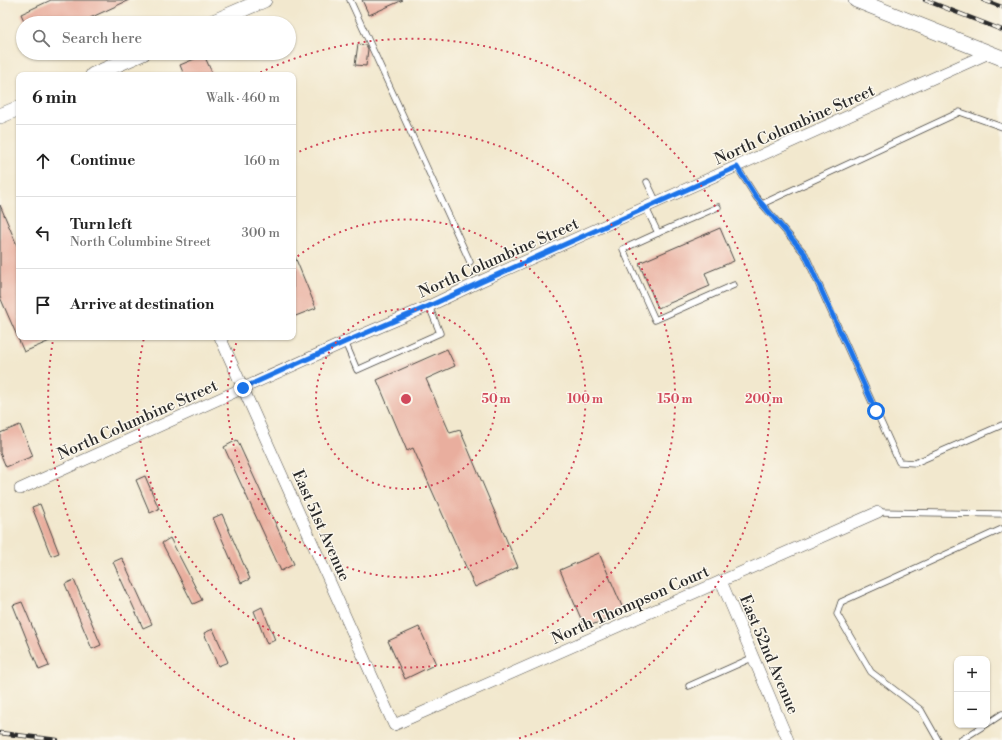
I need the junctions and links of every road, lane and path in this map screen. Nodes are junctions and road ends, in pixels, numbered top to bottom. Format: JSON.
{"nodes":[{"id":1,"x":264,"y":0,"type":"edge"},
{"id":2,"x":350,"y":0,"type":"edge"},
{"id":3,"x":856,"y":0,"type":"edge"},
{"id":4,"x":227,"y":16,"type":"edge"},
{"id":5,"x":996,"y":56,"type":"edge"},
{"id":6,"x":128,"y":60,"type":"edge"},
{"id":7,"x":103,"y":72,"type":"edge"},
{"id":8,"x":16,"y":109,"type":"edge"},
{"id":9,"x":0,"y":116,"type":"edge"},
{"id":10,"x":1002,"y":127,"type":"edge"},
{"id":11,"x":737,"y":167,"type":"junction"},
{"id":12,"x":647,"y":182,"type":"dead end"},
{"id":13,"x":657,"y":203,"type":"junction"},
{"id":14,"x":762,"y":204,"type":"junction"},
{"id":15,"x":718,"y":207,"type":"dead end"},
{"id":16,"x":646,"y":208,"type":"junction"},
{"id":17,"x":658,"y":233,"type":"junction"},
{"id":18,"x":470,"y":262,"type":"dead end"},
{"id":19,"x":734,"y":285,"type":"dead end"},
{"id":20,"x":429,"y":306,"type":"junction"},
{"id":21,"x":221,"y":340,"type":"edge"},
{"id":22,"x":345,"y":342,"type":"junction"},
{"id":23,"x":243,"y":388,"type":"junction"},
{"id":24,"x":1002,"y":425,"type":"edge"},
{"id":25,"x":20,"y":489,"type":"dead end"},
{"id":26,"x":878,"y":512,"type":"joint"},
{"id":27,"x":1002,"y":514,"type":"edge"},
{"id":28,"x":1002,"y":529,"type":"edge"},
{"id":29,"x":722,"y":581,"type":"junction"},
{"id":30,"x":754,"y":657,"type":"junction"},
{"id":31,"x":689,"y":686,"type":"dead end"},
{"id":32,"x":1002,"y":714,"type":"edge"},
{"id":33,"x":990,"y":722,"type":"edge"},
{"id":34,"x":394,"y":725,"type":"joint"},
{"id":35,"x":980,"y":728,"type":"edge"},
{"id":36,"x":789,"y":740,"type":"edge"},
{"id":37,"x":938,"y":740,"type":"edge"},
{"id":38,"x":961,"y":740,"type":"edge"}],
"edges":[{"from":1,"to":4,"type":"main road"},
{"from":2,"to":18,"type":"lane"},
{"from":3,"to":5,"type":"main road"},
{"from":5,"to":11,"type":"street","name":"North Columbine Street"},
{"from":6,"to":7,"type":"main road"},
{"from":8,"to":9,"type":"main road"},
{"from":10,"to":14,"type":"lane"},
{"from":11,"to":13,"type":"street","name":"North Columbine Street"},
{"from":11,"to":14,"type":"lane"},
{"from":12,"to":13,"type":"lane"},
{"from":13,"to":16,"type":"street","name":"North Columbine Street"},
{"from":14,"to":24,"type":"lane"},
{"from":15,"to":17,"type":"lane"},
{"from":16,"to":17,"type":"lane"},
{"from":16,"to":20,"type":"street","name":"North Columbine Street"},
{"from":17,"to":19,"type":"lane"},
{"from":20,"to":22,"type":"street","name":"North Columbine Street"},
{"from":20,"to":22,"type":"lane"},
{"from":21,"to":23,"type":"street","name":"East 51st Avenue"},
{"from":22,"to":23,"type":"street","name":"North Columbine Street"},
{"from":23,"to":25,"type":"street","name":"North Columbine Street"},
{"from":23,"to":34,"type":"street","name":"East 51st Avenue"},
{"from":26,"to":27,"type":"lane"},
{"from":26,"to":29,"type":"street","name":"North Thompson Court"},
{"from":28,"to":37,"type":"lane"},
{"from":29,"to":30,"type":"street","name":"East 52nd Avenue"},
{"from":29,"to":34,"type":"street","name":"North Thompson Court"},
{"from":30,"to":31,"type":"lane"},
{"from":30,"to":36,"type":"street","name":"East 52nd Avenue"},
{"from":32,"to":33,"type":"lane"},
{"from":35,"to":38,"type":"lane"}]}
